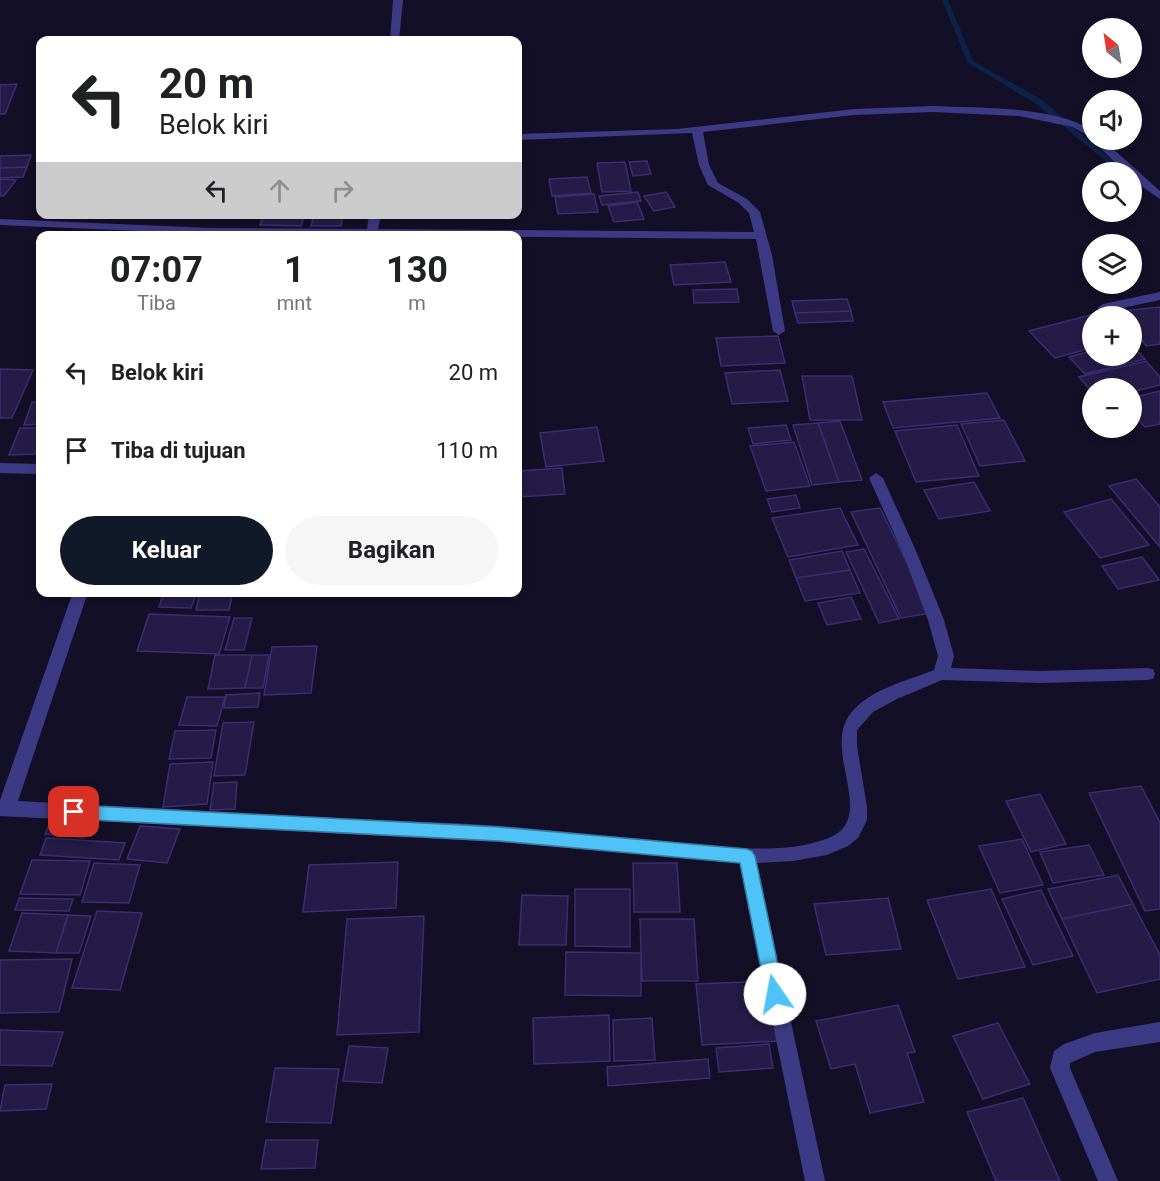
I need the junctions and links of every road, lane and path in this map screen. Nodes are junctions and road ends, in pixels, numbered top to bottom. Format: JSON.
{"nodes":[{"id":1,"x":398,"y":0,"type":"edge"},
{"id":2,"x":395,"y":36,"type":"edge"},
{"id":3,"x":1082,"y":128,"type":"edge"},
{"id":4,"x":697,"y":130,"type":"junction"},
{"id":5,"x":522,"y":137,"type":"edge"},
{"id":6,"x":1107,"y":150,"type":"edge"},
{"id":7,"x":1120,"y":162,"type":"edge"},
{"id":8,"x":1142,"y":182,"type":"edge"},
{"id":9,"x":1160,"y":196,"type":"edge"},
{"id":10,"x":0,"y":222,"type":"edge"},
{"id":11,"x":171,"y":231,"type":"edge"},
{"id":12,"x":522,"y":234,"type":"edge"},
{"id":13,"x":761,"y":236,"type":"junction"},
{"id":14,"x":1160,"y":296,"type":"edge"},
{"id":15,"x":1112,"y":306,"type":"edge"},
{"id":16,"x":779,"y":331,"type":"dead end"},
{"id":17,"x":0,"y":468,"type":"edge"},
{"id":18,"x":36,"y":468,"type":"edge"},
{"id":19,"x":876,"y":478,"type":"dead end"},
{"id":20,"x":79,"y":597,"type":"edge"},
{"id":21,"x":941,"y":674,"type":"junction"},
{"id":22,"x":1147,"y":674,"type":"dead end"},
{"id":23,"x":4,"y":808,"type":"edge"},
{"id":24,"x":747,"y":856,"type":"junction"},
{"id":25,"x":1160,"y":1032,"type":"edge"},
{"id":26,"x":815,"y":1181,"type":"edge"},
{"id":27,"x":1108,"y":1181,"type":"edge"}],
"edges":[{"from":1,"to":2,"type":"street"},
{"from":3,"to":4,"type":"street"},
{"from":4,"to":5,"type":"street"},
{"from":4,"to":13,"type":"street"},
{"from":6,"to":7,"type":"street"},
{"from":8,"to":9,"type":"street"},
{"from":10,"to":11,"type":"street"},
{"from":12,"to":13,"type":"street"},
{"from":13,"to":16,"type":"street"},
{"from":14,"to":15,"type":"street"},
{"from":17,"to":18,"type":"street"},
{"from":19,"to":21,"type":"street"},
{"from":20,"to":23,"type":"street"},
{"from":21,"to":22,"type":"street"},
{"from":21,"to":24,"type":"street"},
{"from":23,"to":24,"type":"street"},
{"from":24,"to":26,"type":"street"},
{"from":25,"to":27,"type":"street"}]}
